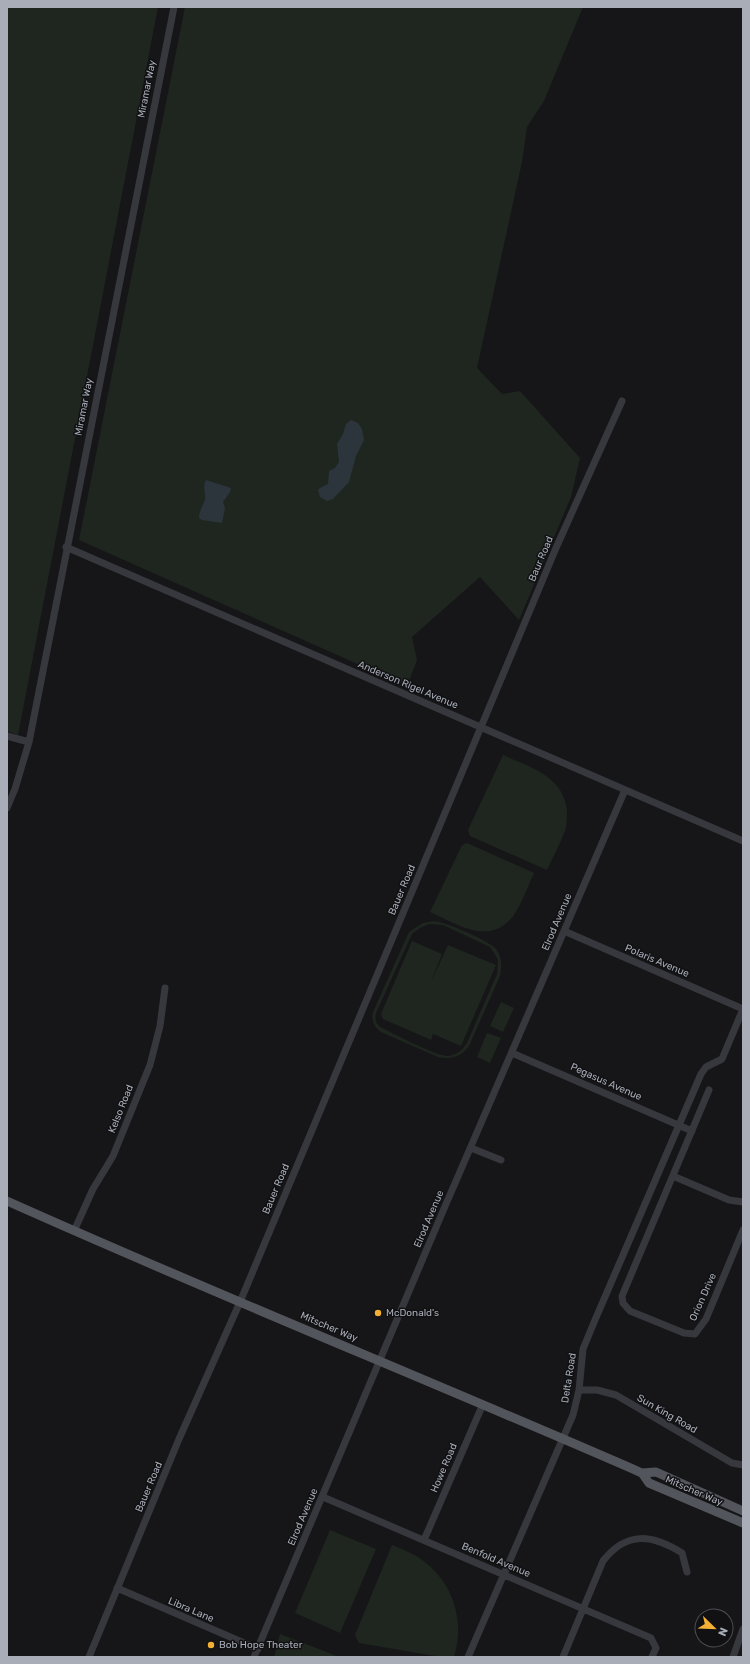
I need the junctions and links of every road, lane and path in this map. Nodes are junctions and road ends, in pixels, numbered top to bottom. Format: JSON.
{"nodes":[{"id":1,"x":174,"y":7,"type":"edge"},
{"id":2,"x":622,"y":400,"type":"dead end"},
{"id":3,"x":66,"y":547,"type":"junction"},
{"id":4,"x":481,"y":728,"type":"junction"},
{"id":5,"x":7,"y":736,"type":"edge"},
{"id":6,"x":28,"y":742,"type":"junction"},
{"id":7,"x":625,"y":790,"type":"junction"},
{"id":8,"x":7,"y":808,"type":"edge"},
{"id":9,"x":743,"y":841,"type":"edge"},
{"id":10,"x":564,"y":931,"type":"junction"},
{"id":11,"x":165,"y":988,"type":"dead end"},
{"id":12,"x":743,"y":1009,"type":"edge"},
{"id":13,"x":512,"y":1052,"type":"junction"},
{"id":14,"x":709,"y":1090,"type":"dead end"},
{"id":15,"x":679,"y":1125,"type":"junction"},
{"id":16,"x":692,"y":1131,"type":"junction"},
{"id":17,"x":471,"y":1148,"type":"junction"},
{"id":18,"x":501,"y":1160,"type":"dead end"},
{"id":19,"x":673,"y":1176,"type":"junction"},
{"id":20,"x":7,"y":1201,"type":"edge"},
{"id":21,"x":743,"y":1202,"type":"edge"},
{"id":22,"x":743,"y":1230,"type":"edge"},
{"id":23,"x":74,"y":1231,"type":"junction"},
{"id":24,"x":240,"y":1302,"type":"junction"},
{"id":25,"x":380,"y":1361,"type":"junction"},
{"id":26,"x":579,"y":1390,"type":"junction"},
{"id":27,"x":483,"y":1404,"type":"junction"},
{"id":28,"x":561,"y":1438,"type":"junction"},
{"id":29,"x":743,"y":1464,"type":"edge"},
{"id":30,"x":642,"y":1473,"type":"junction"},
{"id":31,"x":323,"y":1497,"type":"junction"},
{"id":32,"x":743,"y":1510,"type":"edge"},
{"id":33,"x":743,"y":1523,"type":"edge"},
{"id":34,"x":424,"y":1540,"type":"junction"},
{"id":35,"x":687,"y":1572,"type":"dead end"},
{"id":36,"x":503,"y":1574,"type":"junction"},
{"id":37,"x":117,"y":1588,"type":"junction"},
{"id":38,"x":584,"y":1608,"type":"junction"},
{"id":39,"x":743,"y":1629,"type":"edge"},
{"id":40,"x":258,"y":1649,"type":"junction"},
{"id":41,"x":89,"y":1657,"type":"edge"},
{"id":42,"x":254,"y":1657,"type":"edge"},
{"id":43,"x":468,"y":1657,"type":"edge"},
{"id":44,"x":562,"y":1657,"type":"edge"},
{"id":45,"x":652,"y":1657,"type":"edge"},
{"id":46,"x":733,"y":1657,"type":"edge"}],
"edges":[{"from":1,"to":3,"type":"street","name":"Miramar Way"},
{"from":2,"to":4,"type":"street","name":"Baur Road"},
{"from":3,"to":4,"type":"street","name":"Anderson Rigel Avenue"},
{"from":3,"to":6,"type":"street","name":"Miramar Way"},
{"from":4,"to":7,"type":"street","name":"Anderson Rigel Avenue"},
{"from":4,"to":24,"type":"street","name":"Bauer Road"},
{"from":5,"to":6,"type":"street"},
{"from":6,"to":8,"type":"street","name":"Miramar Way"},
{"from":7,"to":9,"type":"street","name":"Anderson Rigel Avenue"},
{"from":7,"to":10,"type":"street","name":"Elrod Avenue"},
{"from":10,"to":12,"type":"street","name":"Polaris Avenue"},
{"from":10,"to":13,"type":"street","name":"Elrod Avenue"},
{"from":11,"to":23,"type":"street","name":"Kelso Road"},
{"from":12,"to":15,"type":"street","name":"Delta Road"},
{"from":13,"to":15,"type":"street","name":"Pegasus Avenue"},
{"from":13,"to":17,"type":"street","name":"Elrod Avenue"},
{"from":14,"to":16,"type":"street"},
{"from":15,"to":16,"type":"street","name":"Pegasus Avenue"},
{"from":15,"to":26,"type":"street","name":"Delta Road"},
{"from":16,"to":19,"type":"street"},
{"from":17,"to":18,"type":"street"},
{"from":17,"to":25,"type":"street","name":"Elrod Avenue"},
{"from":19,"to":21,"type":"street"},
{"from":19,"to":22,"type":"street","name":"Orion Drive"},
{"from":20,"to":23,"type":"main road","name":"Mitscher Way"},
{"from":23,"to":24,"type":"main road","name":"Mitscher Way"},
{"from":24,"to":25,"type":"main road","name":"Mitscher Way"},
{"from":24,"to":37,"type":"street","name":"Bauer Road"},
{"from":25,"to":27,"type":"main road","name":"Mitscher Way"},
{"from":25,"to":31,"type":"street","name":"Elrod Avenue"},
{"from":26,"to":28,"type":"street","name":"Delta Road"},
{"from":26,"to":29,"type":"street","name":"Sun King Road"},
{"from":27,"to":28,"type":"main road","name":"Mitscher Way"},
{"from":27,"to":34,"type":"street","name":"Howe Road"},
{"from":28,"to":30,"type":"main road","name":"Mitscher Way"},
{"from":28,"to":36,"type":"street","name":"Delta Road"},
{"from":30,"to":32,"type":"main road","name":"Mitscher Way"},
{"from":30,"to":33,"type":"main road","name":"Mitscher Way"},
{"from":31,"to":34,"type":"street","name":"Benfold Avenue"},
{"from":31,"to":40,"type":"street","name":"Elrod Avenue"},
{"from":34,"to":36,"type":"street","name":"Benfold Avenue"},
{"from":35,"to":38,"type":"street"},
{"from":36,"to":38,"type":"street","name":"Benfold Avenue"},
{"from":36,"to":43,"type":"street","name":"Delta Road"},
{"from":37,"to":40,"type":"street","name":"Libra Lane"},
{"from":37,"to":41,"type":"street","name":"Bauer Road"},
{"from":38,"to":44,"type":"street"},
{"from":38,"to":45,"type":"street","name":"Benfold Avenue"},
{"from":39,"to":46,"type":"street"},
{"from":40,"to":42,"type":"street","name":"Elrod Avenue"}]}
